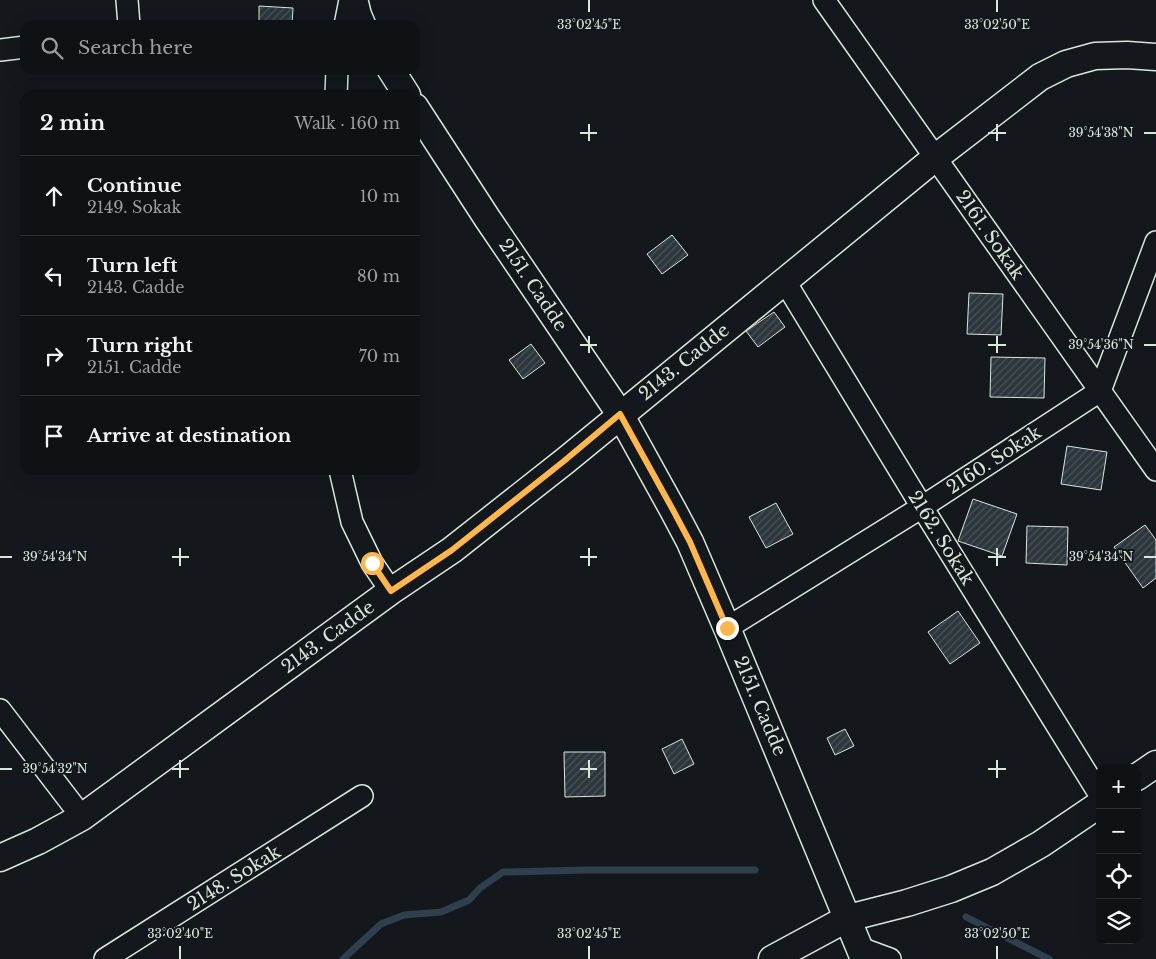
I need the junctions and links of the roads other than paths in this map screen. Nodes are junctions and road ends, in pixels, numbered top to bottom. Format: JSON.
{"nodes":[{"id":1,"x":127,"y":0,"type":"edge"},
{"id":2,"x":350,"y":0,"type":"edge"},
{"id":3,"x":357,"y":0,"type":"edge"},
{"id":4,"x":824,"y":0,"type":"edge"},
{"id":5,"x":129,"y":20,"type":"edge"},
{"id":6,"x":346,"y":20,"type":"edge"},
{"id":7,"x":363,"y":20,"type":"edge"},
{"id":8,"x":20,"y":48,"type":"edge"},
{"id":9,"x":0,"y":50,"type":"edge"},
{"id":10,"x":1156,"y":57,"type":"edge"},
{"id":11,"x":337,"y":75,"type":"edge"},
{"id":12,"x":394,"y":75,"type":"edge"},
{"id":13,"x":336,"y":90,"type":"edge"},
{"id":14,"x":404,"y":90,"type":"edge"},
{"id":15,"x":420,"y":115,"type":"edge"},
{"id":16,"x":935,"y":158,"type":"junction"},
{"id":17,"x":1156,"y":242,"type":"edge"},
{"id":18,"x":784,"y":280,"type":"junction"},
{"id":19,"x":1100,"y":391,"type":"junction"},
{"id":20,"x":620,"y":414,"type":"junction"},
{"id":21,"x":1156,"y":470,"type":"edge"},
{"id":22,"x":341,"y":475,"type":"edge"},
{"id":23,"x":922,"y":507,"type":"junction"},
{"id":24,"x":391,"y":591,"type":"junction"},
{"id":25,"x":727,"y":628,"type":"junction"},
{"id":26,"x":0,"y":710,"type":"edge"},
{"id":27,"x":1156,"y":764,"type":"edge"},
{"id":28,"x":1141,"y":774,"type":"edge"},
{"id":29,"x":1096,"y":789,"type":"edge"},
{"id":30,"x":362,"y":796,"type":"dead end"},
{"id":31,"x":1096,"y":807,"type":"edge"},
{"id":32,"x":82,"y":817,"type":"junction"},
{"id":33,"x":0,"y":858,"type":"edge"},
{"id":34,"x":848,"y":918,"type":"junction"},
{"id":35,"x":862,"y":954,"type":"edge"},
{"id":36,"x":105,"y":959,"type":"edge"},
{"id":37,"x":772,"y":959,"type":"edge"},
{"id":38,"x":890,"y":959,"type":"edge"}],
"edges":[{"from":1,"to":5,"type":"street"},
{"from":2,"to":6,"type":"street"},
{"from":3,"to":7,"type":"street"},
{"from":4,"to":16,"type":"street","name":"2161. Sokak"},
{"from":8,"to":9,"type":"street"},
{"from":10,"to":16,"type":"street","name":"2143. Cadde"},
{"from":11,"to":13,"type":"street"},
{"from":12,"to":14,"type":"street"},
{"from":15,"to":20,"type":"street","name":"2151. Cadde"},
{"from":16,"to":18,"type":"street","name":"2143. Cadde"},
{"from":16,"to":19,"type":"street","name":"2161. Sokak"},
{"from":17,"to":19,"type":"street"},
{"from":18,"to":20,"type":"street","name":"2143. Cadde"},
{"from":18,"to":23,"type":"street","name":"2162. Sokak"},
{"from":19,"to":21,"type":"street","name":"2161. Sokak"},
{"from":19,"to":23,"type":"street","name":"2160. Sokak"},
{"from":20,"to":24,"type":"street","name":"2143. Cadde"},
{"from":20,"to":25,"type":"street","name":"2151. Cadde"},
{"from":22,"to":24,"type":"street"},
{"from":23,"to":25,"type":"street","name":"2160. Sokak"},
{"from":23,"to":29,"type":"street","name":"2162. Sokak"},
{"from":24,"to":32,"type":"street","name":"2143. Cadde"},
{"from":25,"to":34,"type":"street","name":"2151. Cadde"},
{"from":26,"to":32,"type":"street"},
{"from":27,"to":28,"type":"street"},
{"from":30,"to":36,"type":"street","name":"2148. Sokak"},
{"from":31,"to":34,"type":"street"},
{"from":32,"to":33,"type":"street","name":"2143. Cadde"},
{"from":34,"to":35,"type":"street","name":"2151. Cadde"},
{"from":34,"to":37,"type":"street"},
{"from":35,"to":38,"type":"street"}]}
